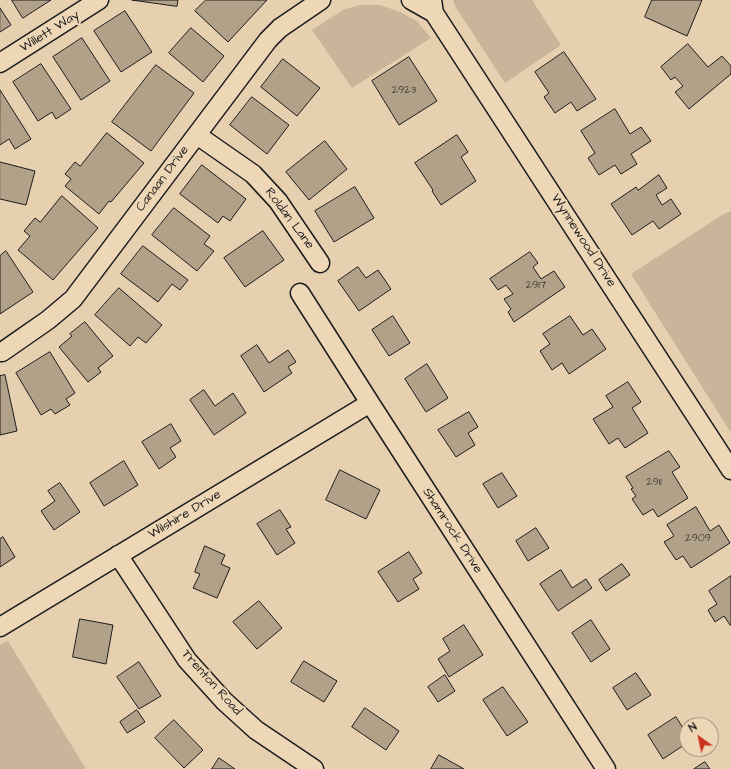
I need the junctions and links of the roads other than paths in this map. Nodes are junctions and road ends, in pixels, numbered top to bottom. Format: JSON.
{"nodes":[{"id":1,"x":99,"y":0,"type":"edge"},
{"id":2,"x":321,"y":0,"type":"edge"},
{"id":3,"x":411,"y":0,"type":"edge"},
{"id":4,"x":433,"y":6,"type":"edge"},
{"id":5,"x":0,"y":63,"type":"edge"},
{"id":6,"x":196,"y":135,"type":"junction"},
{"id":7,"x":320,"y":263,"type":"dead end"},
{"id":8,"x":300,"y":293,"type":"dead end"},
{"id":9,"x":0,"y":352,"type":"edge"},
{"id":10,"x":370,"y":403,"type":"junction"},
{"id":11,"x":731,"y":470,"type":"edge"},
{"id":12,"x":118,"y":555,"type":"junction"},
{"id":13,"x":0,"y":628,"type":"edge"},
{"id":14,"x":314,"y":769,"type":"edge"},
{"id":15,"x":606,"y":769,"type":"edge"}],
"edges":[{"from":1,"to":5,"type":"street","name":"Willett Way"},
{"from":2,"to":6,"type":"street","name":"Canaan Drive"},
{"from":3,"to":4,"type":"street","name":"Wynnewood Drive"},
{"from":4,"to":11,"type":"street","name":"Wynnewood Drive"},
{"from":6,"to":7,"type":"street","name":"Roldan Lane"},
{"from":6,"to":9,"type":"street","name":"Canaan Drive"},
{"from":8,"to":10,"type":"street","name":"Shamrock Drive"},
{"from":10,"to":12,"type":"street","name":"Wilshire Drive"},
{"from":10,"to":15,"type":"street","name":"Shamrock Drive"},
{"from":12,"to":13,"type":"street","name":"Wilshire Drive"},
{"from":12,"to":14,"type":"street","name":"Trenton Road"}]}
